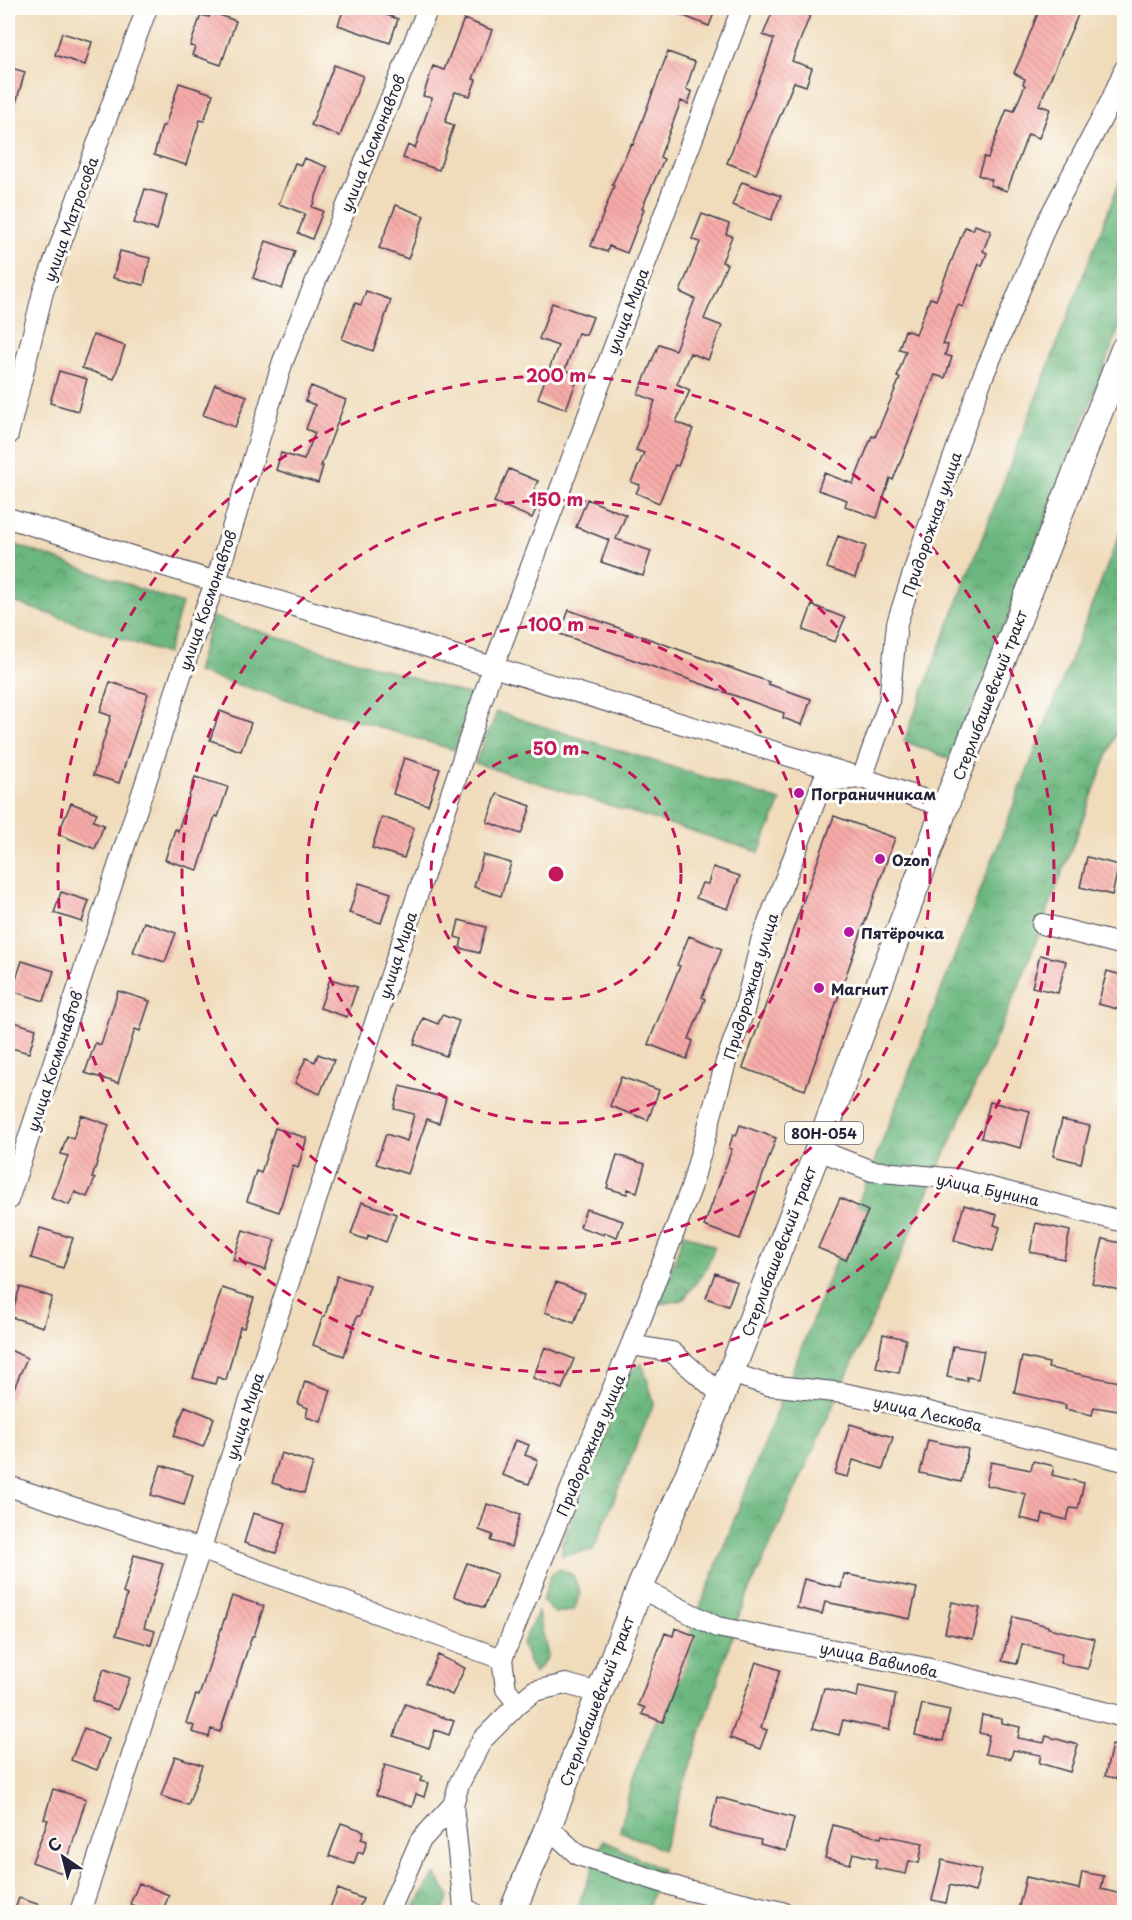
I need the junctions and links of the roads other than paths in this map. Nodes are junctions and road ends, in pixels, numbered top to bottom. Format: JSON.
{"nodes":[{"id":1,"x":147,"y":8,"type":"edge"},
{"id":2,"x":428,"y":8,"type":"edge"},
{"id":3,"x":742,"y":8,"type":"edge"},
{"id":4,"x":1125,"y":70,"type":"edge"},
{"id":5,"x":1125,"y":349,"type":"edge"},
{"id":6,"x":8,"y":435,"type":"edge"},
{"id":7,"x":8,"y":518,"type":"edge"},
{"id":8,"x":216,"y":581,"type":"junction"},
{"id":9,"x":493,"y":668,"type":"junction"},
{"id":10,"x":862,"y":778,"type":"junction"},
{"id":11,"x":945,"y":807,"type":"junction"},
{"id":12,"x":1042,"y":924,"type":"dead end"},
{"id":13,"x":1125,"y":945,"type":"edge"},
{"id":14,"x":818,"y":1150,"type":"junction"},
{"id":15,"x":8,"y":1200,"type":"edge"},
{"id":16,"x":1125,"y":1222,"type":"edge"},
{"id":17,"x":632,"y":1345,"type":"junction"},
{"id":18,"x":726,"y":1384,"type":"junction"},
{"id":19,"x":1125,"y":1461,"type":"edge"},
{"id":20,"x":8,"y":1486,"type":"edge"},
{"id":21,"x":200,"y":1549,"type":"junction"},
{"id":22,"x":640,"y":1588,"type":"junction"},
{"id":23,"x":502,"y":1659,"type":"junction"},
{"id":24,"x":599,"y":1693,"type":"junction"},
{"id":25,"x":518,"y":1704,"type":"junction"},
{"id":26,"x":1125,"y":1717,"type":"edge"},
{"id":27,"x":453,"y":1804,"type":"junction"},
{"id":28,"x":548,"y":1827,"type":"junction"},
{"id":29,"x":80,"y":1912,"type":"edge"},
{"id":30,"x":389,"y":1912,"type":"edge"},
{"id":31,"x":472,"y":1912,"type":"edge"},
{"id":32,"x":512,"y":1912,"type":"edge"},
{"id":33,"x":782,"y":1912,"type":"edge"}],
"edges":[{"from":1,"to":6,"type":"street","name":"улица Матросова"},
{"from":2,"to":8,"type":"street","name":"улица Космонавтов"},
{"from":3,"to":9,"type":"street","name":"улица Мира"},
{"from":4,"to":10,"type":"street","name":"Придорожная улица"},
{"from":5,"to":11,"type":"main road","name":"Стерлибашевский тракт","number":"80Н-054"},
{"from":7,"to":8,"type":"street"},
{"from":8,"to":9,"type":"street"},
{"from":8,"to":15,"type":"street","name":"улица Космонавтов"},
{"from":9,"to":10,"type":"street"},
{"from":9,"to":21,"type":"street","name":"улица Мира"},
{"from":10,"to":11,"type":"street"},
{"from":10,"to":17,"type":"street","name":"Придорожная улица"},
{"from":11,"to":14,"type":"main road","name":"Стерлибашевский тракт","number":"80Н-054"},
{"from":12,"to":13,"type":"street"},
{"from":14,"to":16,"type":"street","name":"улица Бунина"},
{"from":14,"to":18,"type":"main road","name":"Стерлибашевский тракт","number":"80Н-054"},
{"from":17,"to":18,"type":"street"},
{"from":17,"to":23,"type":"street","name":"Придорожная улица"},
{"from":18,"to":19,"type":"street","name":"улица Лескова"},
{"from":18,"to":22,"type":"main road","name":"Стерлибашевский тракт","number":"80Н-054"},
{"from":20,"to":21,"type":"street"},
{"from":21,"to":23,"type":"street"},
{"from":21,"to":29,"type":"street","name":"улица Мира"},
{"from":22,"to":24,"type":"main road","name":"Стерлибашевский тракт","number":"80Н-054"},
{"from":22,"to":26,"type":"street","name":"улица Вавилова"},
{"from":23,"to":25,"type":"street","name":"Придорожная улица"},
{"from":24,"to":25,"type":"street"},
{"from":24,"to":28,"type":"main road","name":"Стерлибашевский тракт","number":"80Н-054"},
{"from":25,"to":27,"type":"street"},
{"from":27,"to":30,"type":"street"},
{"from":27,"to":31,"type":"street"},
{"from":28,"to":32,"type":"main road","name":"Стерлибашевский тракт","number":"80Н-054"},
{"from":28,"to":33,"type":"street"}]}
